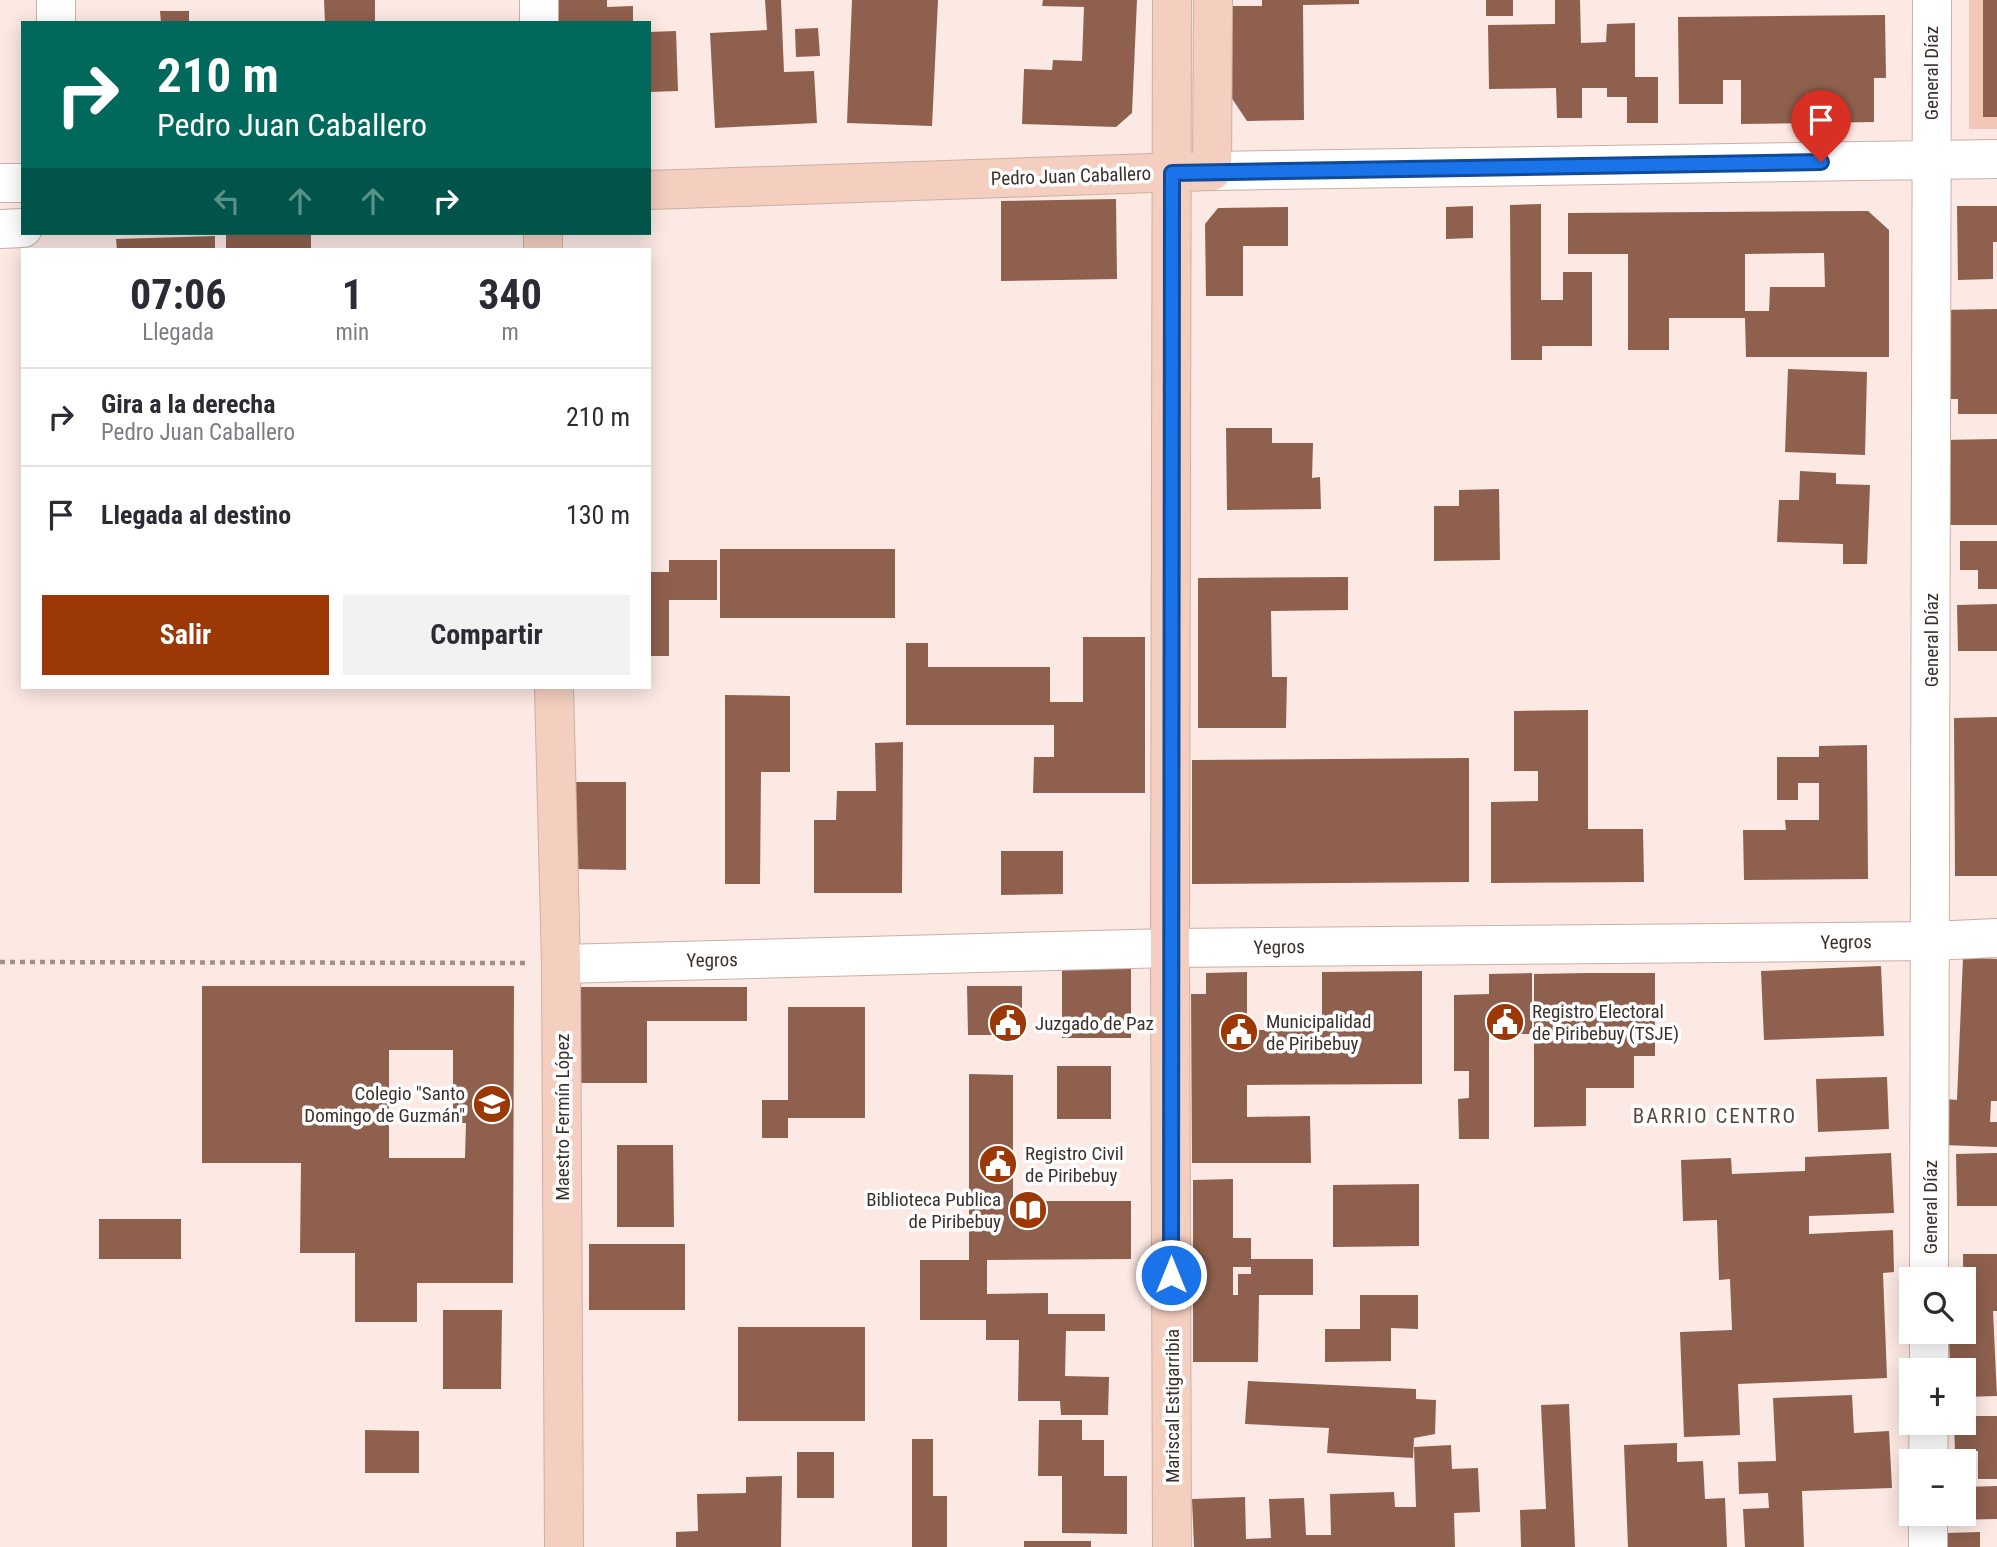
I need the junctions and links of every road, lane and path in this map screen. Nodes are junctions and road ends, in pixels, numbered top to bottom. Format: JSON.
{"nodes":[{"id":1,"x":56,"y":0,"type":"edge"},
{"id":2,"x":539,"y":0,"type":"edge"},
{"id":3,"x":1172,"y":0,"type":"edge"},
{"id":4,"x":1213,"y":0,"type":"edge"},
{"id":5,"x":1931,"y":0,"type":"edge"},
{"id":6,"x":56,"y":21,"type":"edge"},
{"id":7,"x":539,"y":21,"type":"edge"},
{"id":8,"x":1997,"y":159,"type":"edge"},
{"id":9,"x":1931,"y":160,"type":"junction"},
{"id":10,"x":1212,"y":171,"type":"junction"},
{"id":11,"x":1172,"y":173,"type":"junction"},
{"id":12,"x":0,"y":183,"type":"edge"},
{"id":13,"x":21,"y":183,"type":"edge"},
{"id":14,"x":651,"y":190,"type":"edge"},
{"id":15,"x":21,"y":228,"type":"edge"},
{"id":16,"x":0,"y":229,"type":"edge"},
{"id":17,"x":554,"y":689,"type":"edge"},
{"id":18,"x":1997,"y":938,"type":"edge"},
{"id":19,"x":1931,"y":941,"type":"junction"},
{"id":20,"x":1170,"y":948,"type":"junction"},
{"id":21,"x":0,"y":962,"type":"edge"},
{"id":22,"x":561,"y":964,"type":"junction"},
{"id":23,"x":1929,"y":1267,"type":"edge"},
{"id":24,"x":1928,"y":1526,"type":"edge"},
{"id":25,"x":564,"y":1547,"type":"edge"},
{"id":26,"x":1172,"y":1547,"type":"edge"},
{"id":27,"x":1928,"y":1547,"type":"edge"}],
"edges":[{"from":1,"to":6,"type":"street"},
{"from":2,"to":7,"type":"street"},
{"from":3,"to":11,"type":"street","name":"Mariscal Estigarribia"},
{"from":4,"to":10,"type":"street"},
{"from":5,"to":9,"type":"street","name":"General Díaz"},
{"from":8,"to":9,"type":"street","name":"Pedro Juan Caballero"},
{"from":9,"to":10,"type":"street","name":"Pedro Juan Caballero"},
{"from":9,"to":19,"type":"street","name":"General Díaz"},
{"from":10,"to":11,"type":"street","name":"Pedro Juan Caballero"},
{"from":11,"to":14,"type":"street","name":"Pedro Juan Caballero"},
{"from":11,"to":20,"type":"street","name":"Mariscal Estigarribia"},
{"from":12,"to":13,"type":"street"},
{"from":15,"to":16,"type":"street"},
{"from":17,"to":22,"type":"street","name":"Maestro Fermín López"},
{"from":18,"to":19,"type":"street","name":"Yegros"},
{"from":19,"to":20,"type":"street","name":"Yegros"},
{"from":19,"to":23,"type":"street","name":"General Díaz"},
{"from":20,"to":22,"type":"street","name":"Yegros"},
{"from":20,"to":26,"type":"street","name":"Mariscal Estigarribia"},
{"from":21,"to":22,"type":"path"},
{"from":22,"to":25,"type":"street","name":"Maestro Fermín López"},
{"from":24,"to":27,"type":"street"}]}
